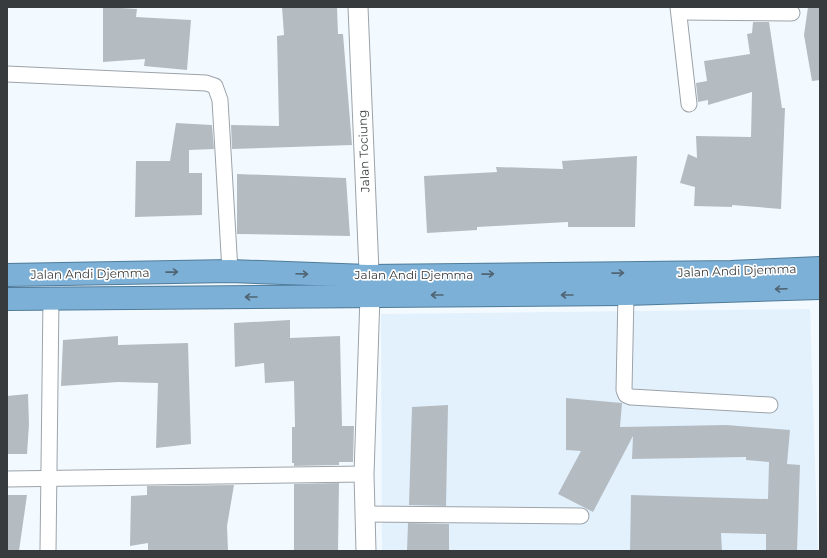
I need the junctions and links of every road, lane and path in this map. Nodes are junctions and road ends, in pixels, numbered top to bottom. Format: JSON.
{"nodes":[{"id":1,"x":358,"y":7,"type":"edge"},
{"id":2,"x":679,"y":10,"type":"edge"},
{"id":3,"x":740,"y":10,"type":"edge"},
{"id":4,"x":792,"y":14,"type":"dead end"},
{"id":5,"x":7,"y":74,"type":"edge"},
{"id":6,"x":689,"y":104,"type":"dead end"},
{"id":7,"x":820,"y":268,"type":"edge"},
{"id":8,"x":230,"y":271,"type":"junction"},
{"id":9,"x":7,"y":275,"type":"edge"},
{"id":10,"x":369,"y":286,"type":"junction"},
{"id":11,"x":820,"y":288,"type":"edge"},
{"id":12,"x":626,"y":294,"type":"junction"},
{"id":13,"x":7,"y":298,"type":"edge"},
{"id":14,"x":51,"y":298,"type":"junction"},
{"id":15,"x":770,"y":404,"type":"dead end"},
{"id":16,"x":364,"y":474,"type":"junction"},
{"id":17,"x":49,"y":478,"type":"junction"},
{"id":18,"x":7,"y":480,"type":"edge"},
{"id":19,"x":365,"y":514,"type":"junction"},
{"id":20,"x":581,"y":516,"type":"dead end"},
{"id":21,"x":48,"y":551,"type":"edge"},
{"id":22,"x":366,"y":551,"type":"edge"}],
"edges":[{"from":1,"to":10,"type":"street","name":"Jalan Tociung"},
{"from":2,"to":3,"type":"street"},
{"from":2,"to":6,"type":"street"},
{"from":3,"to":4,"type":"street"},
{"from":5,"to":8,"type":"street"},
{"from":10,"to":7,"type":"highway","name":"Jalan Andi Djemma","one_way":true},
{"from":9,"to":8,"type":"highway","name":"Jalan Andi Djemma","one_way":true},
{"from":8,"to":10,"type":"highway","name":"Jalan Andi Djemma","one_way":true},
{"from":12,"to":10,"type":"highway","name":"Jalan Andi Djemma","one_way":true},
{"from":10,"to":14,"type":"highway","name":"Jalan Andi Djemma","one_way":true},
{"from":10,"to":16,"type":"street","name":"Jalan Tociung"},
{"from":11,"to":12,"type":"highway","name":"Jalan Andi Djemma","one_way":true},
{"from":12,"to":15,"type":"street"},
{"from":13,"to":14,"type":"highway","name":"Jalan Andi Djemma"},
{"from":14,"to":17,"type":"street"},
{"from":16,"to":17,"type":"street"},
{"from":16,"to":19,"type":"street","name":"Jalan Tociung"},
{"from":17,"to":18,"type":"street"},
{"from":17,"to":21,"type":"street"},
{"from":19,"to":20,"type":"street"},
{"from":19,"to":22,"type":"street","name":"Jalan Tociung"}]}
